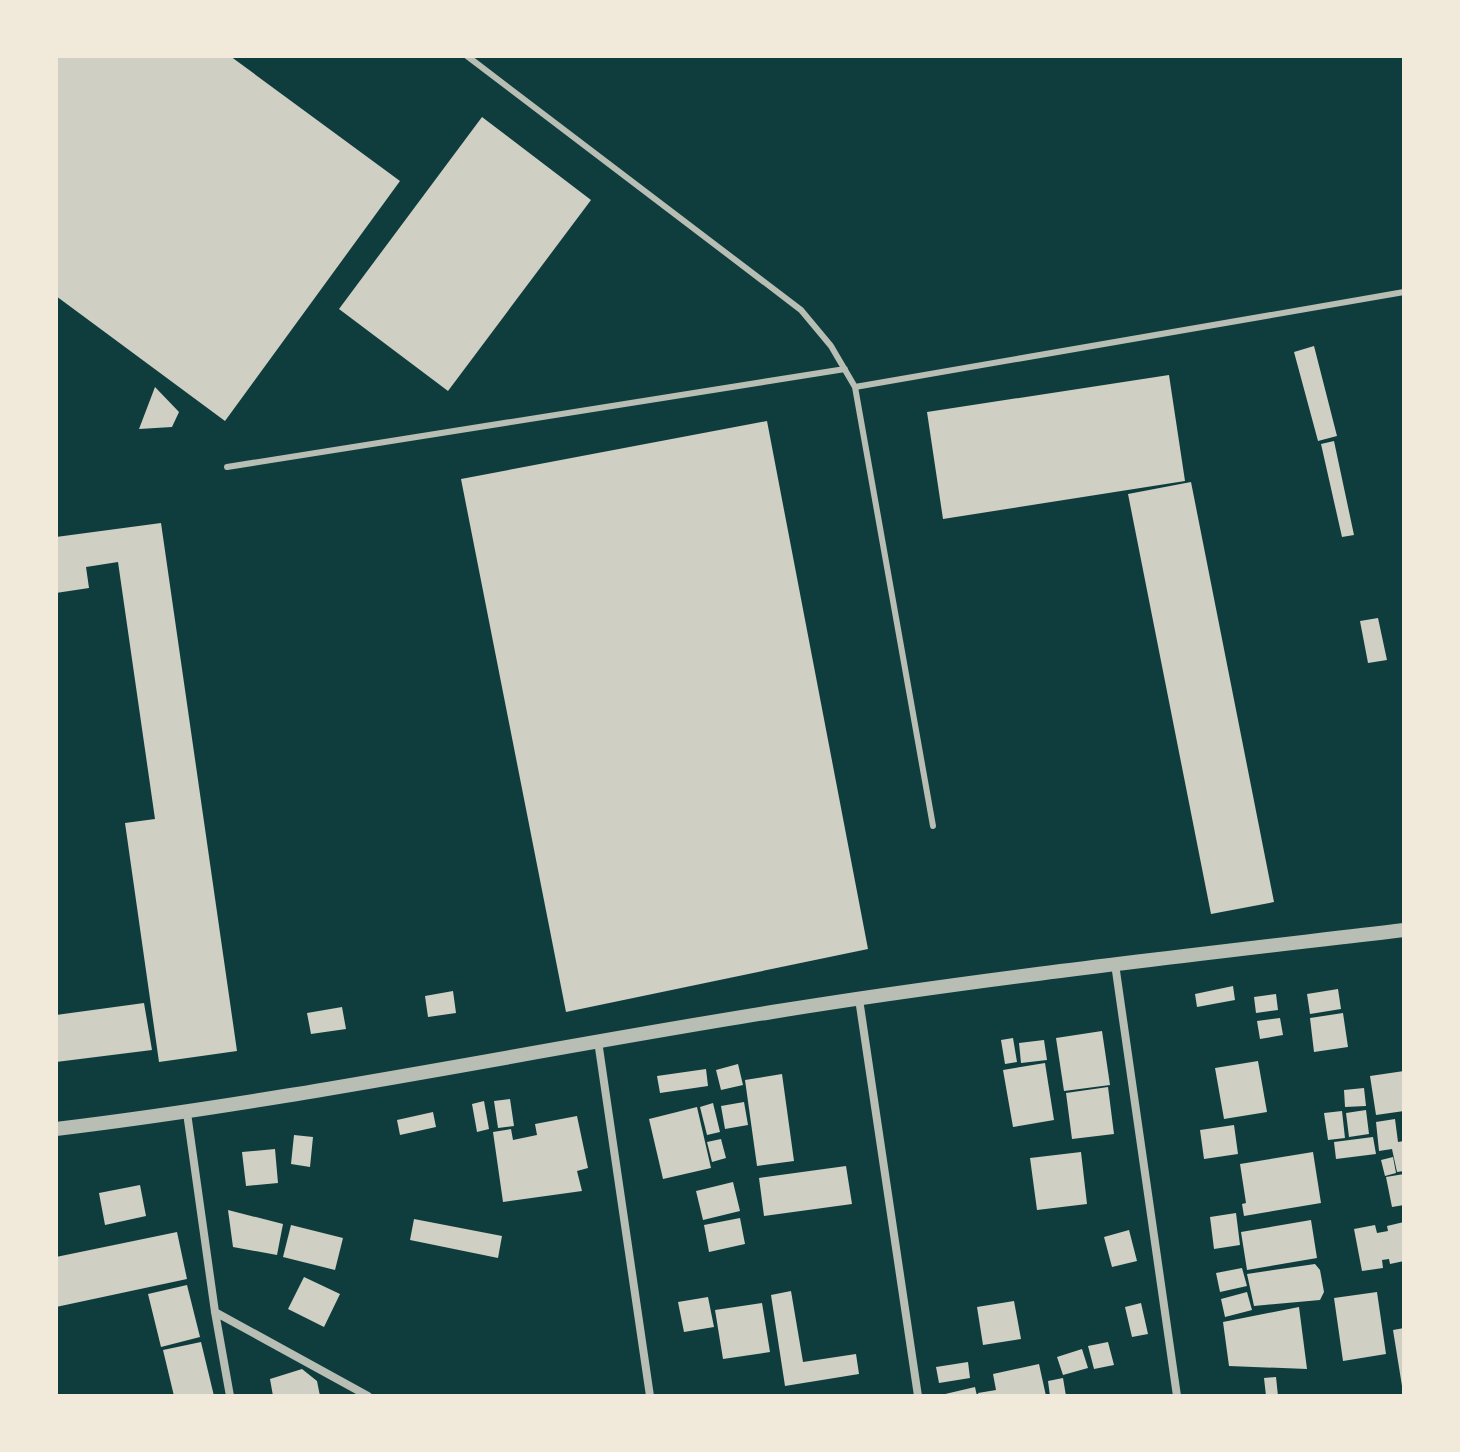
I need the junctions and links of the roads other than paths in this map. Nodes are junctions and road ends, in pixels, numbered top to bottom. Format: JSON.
{"nodes":[{"id":1,"x":467,"y":56,"type":"edge"},
{"id":2,"x":1404,"y":292,"type":"edge"},
{"id":3,"x":845,"y":369,"type":"junction"},
{"id":4,"x":855,"y":387,"type":"junction"},
{"id":5,"x":227,"y":467,"type":"dead end"},
{"id":6,"x":933,"y":826,"type":"dead end"},
{"id":7,"x":1404,"y":930,"type":"edge"},
{"id":8,"x":1115,"y":964,"type":"junction"},
{"id":9,"x":859,"y":999,"type":"junction"},
{"id":10,"x":598,"y":1040,"type":"junction"},
{"id":11,"x":187,"y":1113,"type":"junction"},
{"id":12,"x":56,"y":1129,"type":"edge"},
{"id":13,"x":215,"y":1312,"type":"junction"},
{"id":14,"x":230,"y":1396,"type":"edge"},
{"id":15,"x":368,"y":1396,"type":"edge"},
{"id":16,"x":650,"y":1396,"type":"edge"},
{"id":17,"x":918,"y":1396,"type":"edge"},
{"id":18,"x":1177,"y":1396,"type":"edge"}],
"edges":[{"from":1,"to":3,"type":"lane"},
{"from":2,"to":4,"type":"lane"},
{"from":3,"to":4,"type":"lane"},
{"from":3,"to":5,"type":"lane"},
{"from":4,"to":6,"type":"lane"},
{"from":7,"to":8,"type":"street"},
{"from":8,"to":9,"type":"street"},
{"from":8,"to":18,"type":"street"},
{"from":9,"to":10,"type":"street"},
{"from":9,"to":17,"type":"street"},
{"from":10,"to":11,"type":"street"},
{"from":10,"to":16,"type":"street"},
{"from":11,"to":12,"type":"street"},
{"from":11,"to":13,"type":"street"},
{"from":13,"to":14,"type":"street"},
{"from":13,"to":15,"type":"street"}]}
